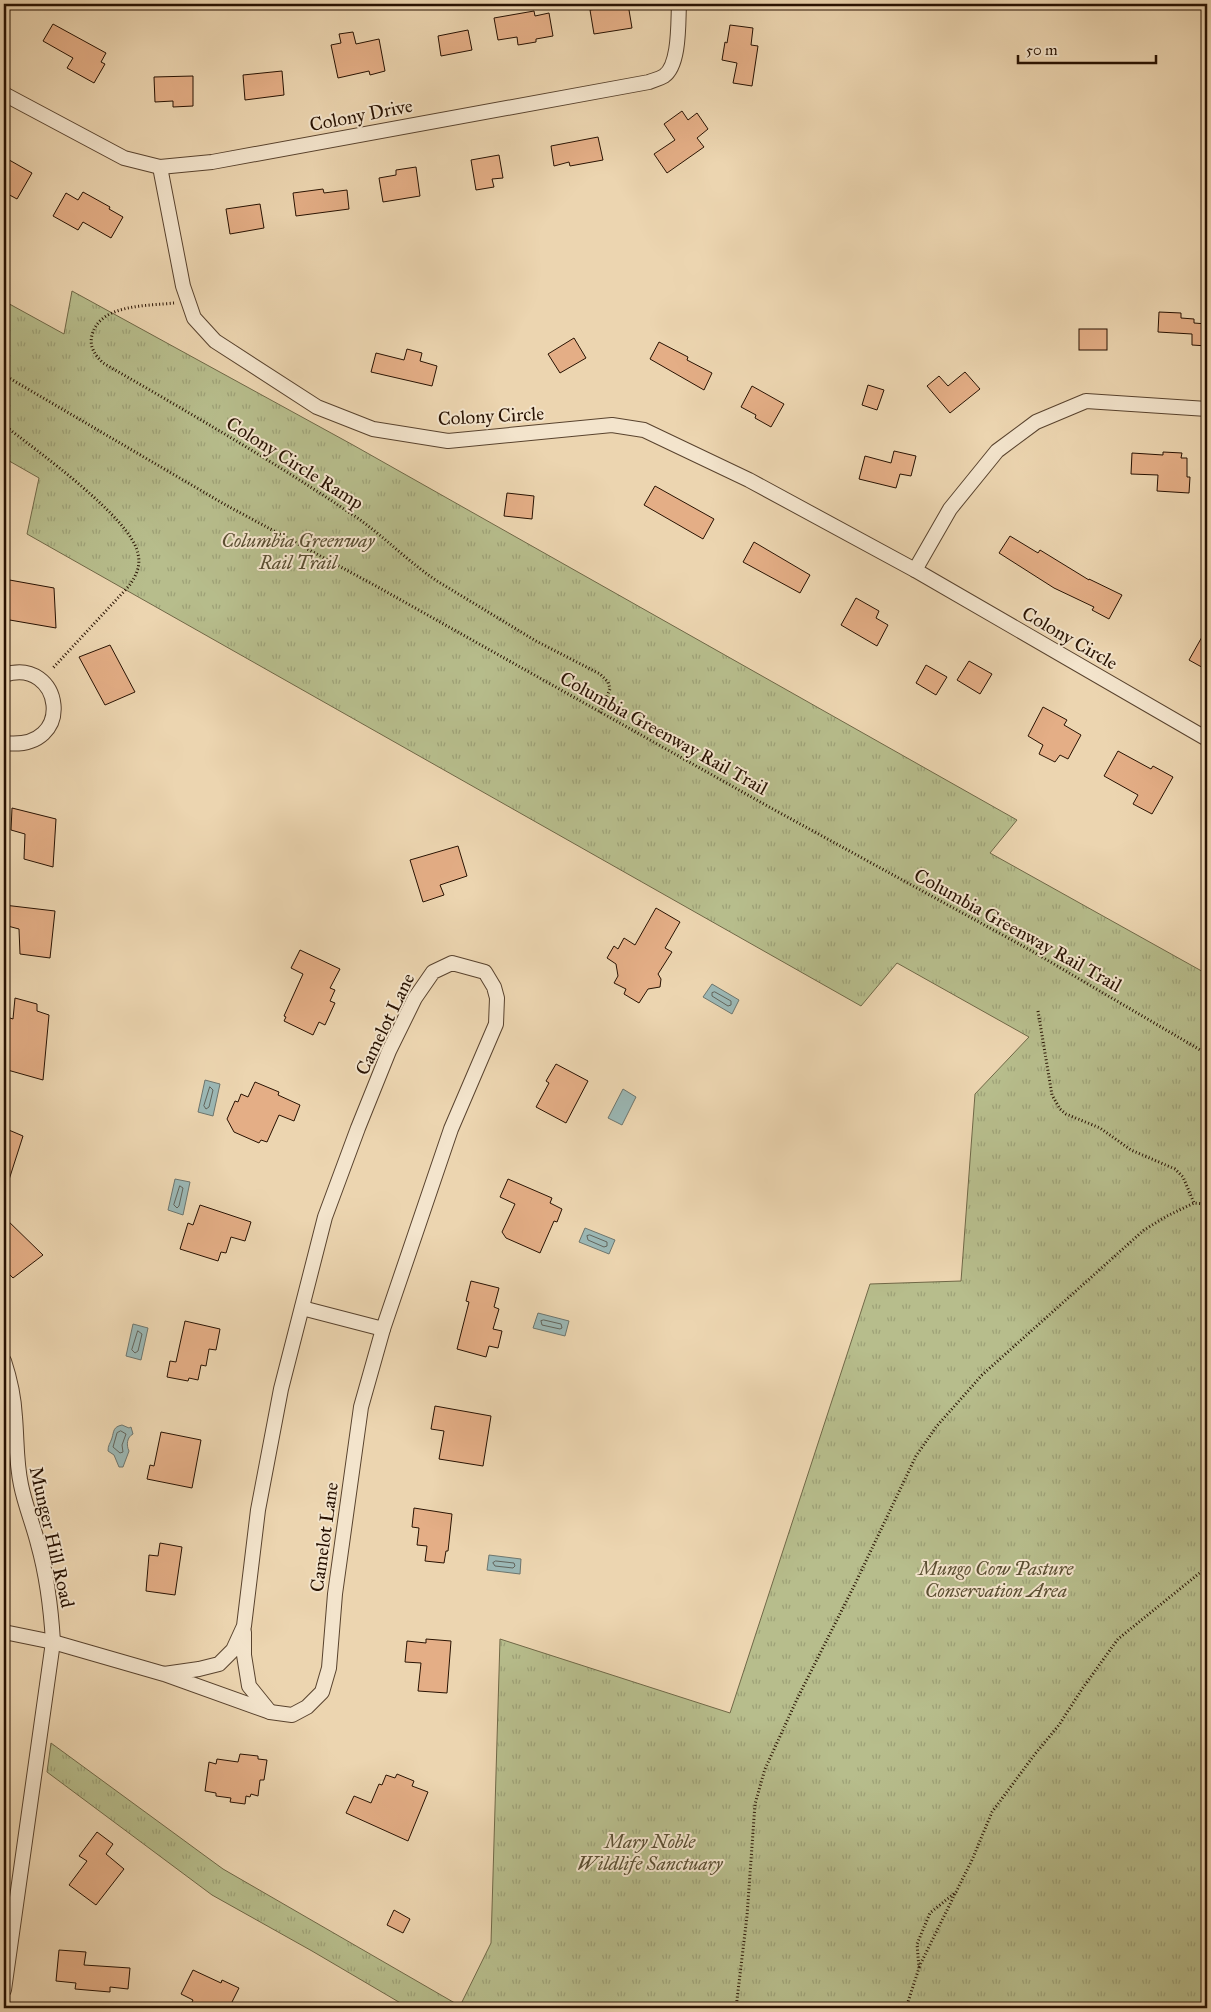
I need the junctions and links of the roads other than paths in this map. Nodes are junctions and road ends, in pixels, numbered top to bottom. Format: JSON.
{"nodes":[{"id":1,"x":679,"y":4,"type":"edge"},
{"id":2,"x":4,"y":94,"type":"edge"},
{"id":3,"x":160,"y":168,"type":"junction"},
{"id":4,"x":1207,"y":409,"type":"edge"},
{"id":5,"x":915,"y":570,"type":"junction"},
{"id":6,"x":4,"y":676,"type":"edge"},
{"id":7,"x":1207,"y":739,"type":"edge"},
{"id":8,"x":4,"y":743,"type":"edge"},
{"id":9,"x":302,"y":1308,"type":"junction"},
{"id":10,"x":382,"y":1329,"type":"junction"},
{"id":11,"x":4,"y":1361,"type":"edge"},
{"id":12,"x":244,"y":1626,"type":"junction"},
{"id":13,"x":4,"y":1632,"type":"edge"},
{"id":14,"x":52,"y":1642,"type":"junction"},
{"id":15,"x":164,"y":1674,"type":"junction"},
{"id":16,"x":270,"y":1712,"type":"junction"},
{"id":17,"x":4,"y":1990,"type":"edge"}],
"edges":[{"from":1,"to":3,"type":"street","name":"Colony Drive"},
{"from":2,"to":3,"type":"street","name":"Colony Drive"},
{"from":3,"to":5,"type":"street","name":"Colony Circle"},
{"from":4,"to":5,"type":"street"},
{"from":5,"to":7,"type":"street","name":"Colony Circle"},
{"from":6,"to":8,"type":"street"},
{"from":9,"to":10,"type":"street"},
{"from":9,"to":10,"type":"street","name":"Camelot Lane"},
{"from":9,"to":12,"type":"street","name":"Camelot Lane"},
{"from":10,"to":16,"type":"street","name":"Camelot Lane"},
{"from":11,"to":14,"type":"street","name":"Munger Hill Road"},
{"from":12,"to":15,"type":"street","name":"Camelot Lane"},
{"from":12,"to":16,"type":"street","name":"Camelot Lane"},
{"from":13,"to":14,"type":"street","name":"Camelot Lane"},
{"from":14,"to":15,"type":"street","name":"Camelot Lane"},
{"from":14,"to":17,"type":"street","name":"Munger Hill Road"},
{"from":15,"to":16,"type":"street","name":"Camelot Lane"}]}
